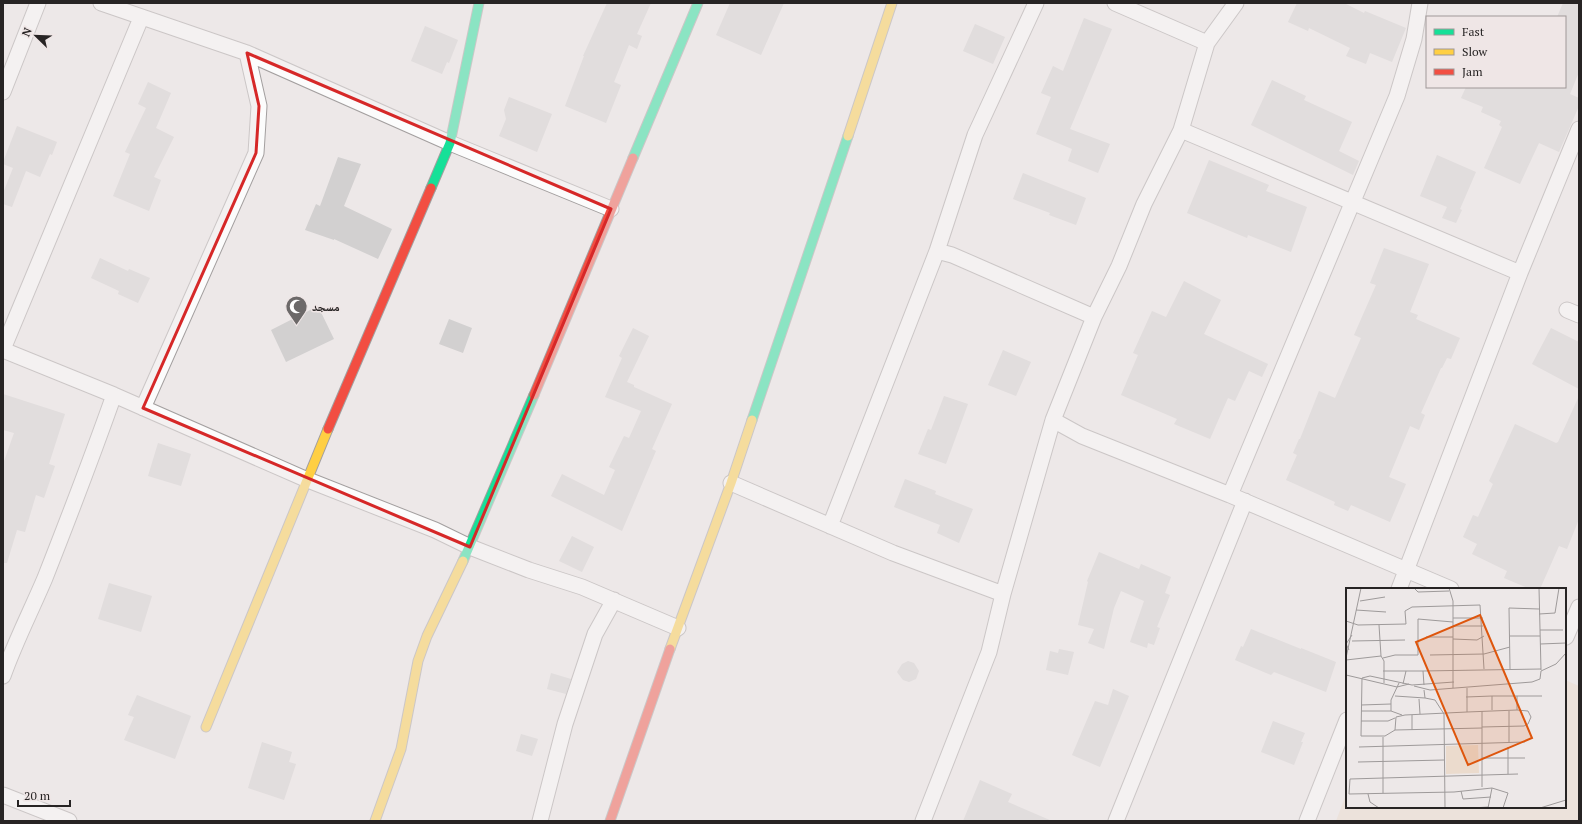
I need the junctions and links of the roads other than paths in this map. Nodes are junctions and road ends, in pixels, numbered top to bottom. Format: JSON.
{"nodes":[{"id":1,"x":38,"y":3,"type":"edge"},
{"id":2,"x":101,"y":3,"type":"edge"},
{"id":3,"x":479,"y":3,"type":"edge"},
{"id":4,"x":698,"y":3,"type":"edge"},
{"id":5,"x":892,"y":3,"type":"edge"},
{"id":6,"x":1036,"y":3,"type":"edge"},
{"id":7,"x":1115,"y":3,"type":"edge"},
{"id":8,"x":1236,"y":3,"type":"edge"},
{"id":9,"x":1420,"y":3,"type":"edge"},
{"id":10,"x":141,"y":18,"type":"junction"},
{"id":11,"x":1207,"y":43,"type":"junction"},
{"id":12,"x":247,"y":53,"type":"junction"},
{"id":13,"x":3,"y":92,"type":"edge"},
{"id":14,"x":1579,"y":129,"type":"edge"},
{"id":15,"x":1181,"y":130,"type":"junction"},
{"id":16,"x":450,"y":142,"type":"junction"},
{"id":17,"x":1352,"y":202,"type":"junction"},
{"id":18,"x":611,"y":209,"type":"junction"},
{"id":19,"x":937,"y":251,"type":"junction"},
{"id":20,"x":1520,"y":272,"type":"junction"},
{"id":21,"x":1094,"y":317,"type":"junction"},
{"id":22,"x":3,"y":349,"type":"edge"},
{"id":23,"x":114,"y":395,"type":"junction"},
{"id":24,"x":143,"y":408,"type":"junction"},
{"id":25,"x":1052,"y":420,"type":"junction"},
{"id":26,"x":307,"y":480,"type":"junction"},
{"id":27,"x":731,"y":483,"type":"junction"},
{"id":28,"x":1230,"y":495,"type":"junction"},
{"id":29,"x":1245,"y":502,"type":"junction"},
{"id":30,"x":830,"y":526,"type":"junction"},
{"id":31,"x":470,"y":547,"type":"junction"},
{"id":32,"x":1407,"y":571,"type":"junction"},
{"id":33,"x":1400,"y":588,"type":"edge"},
{"id":34,"x":1449,"y":588,"type":"edge"},
{"id":35,"x":1003,"y":594,"type":"junction"},
{"id":36,"x":614,"y":600,"type":"junction"},
{"id":37,"x":1579,"y":607,"type":"edge"},
{"id":38,"x":678,"y":628,"type":"junction"},
{"id":39,"x":1570,"y":639,"type":"edge"},
{"id":40,"x":3,"y":676,"type":"edge"},
{"id":41,"x":1346,"y":723,"type":"edge"},
{"id":42,"x":206,"y":727,"type":"dead end"},
{"id":43,"x":3,"y":795,"type":"edge"},
{"id":44,"x":69,"y":821,"type":"edge"},
{"id":45,"x":375,"y":821,"type":"edge"},
{"id":46,"x":540,"y":821,"type":"edge"},
{"id":47,"x":610,"y":821,"type":"edge"},
{"id":48,"x":923,"y":821,"type":"edge"},
{"id":49,"x":1116,"y":821,"type":"edge"},
{"id":50,"x":1307,"y":821,"type":"edge"}],
"edges":[{"from":1,"to":13,"type":"street"},
{"from":2,"to":10,"type":"street"},
{"from":3,"to":16,"type":"street"},
{"from":4,"to":18,"type":"street"},
{"from":5,"to":27,"type":"street"},
{"from":6,"to":19,"type":"street"},
{"from":7,"to":11,"type":"street"},
{"from":8,"to":11,"type":"street"},
{"from":9,"to":17,"type":"street"},
{"from":10,"to":12,"type":"street"},
{"from":10,"to":22,"type":"street"},
{"from":11,"to":15,"type":"street"},
{"from":12,"to":16,"type":"street"},
{"from":12,"to":24,"type":"street"},
{"from":14,"to":20,"type":"street"},
{"from":15,"to":17,"type":"street"},
{"from":15,"to":21,"type":"street"},
{"from":16,"to":18,"type":"street"},
{"from":16,"to":26,"type":"street"},
{"from":17,"to":20,"type":"street"},
{"from":17,"to":28,"type":"street"},
{"from":18,"to":31,"type":"street"},
{"from":19,"to":21,"type":"street"},
{"from":19,"to":30,"type":"street"},
{"from":20,"to":32,"type":"street"},
{"from":21,"to":25,"type":"street"},
{"from":22,"to":23,"type":"street"},
{"from":23,"to":24,"type":"street"},
{"from":23,"to":40,"type":"street"},
{"from":24,"to":26,"type":"street"},
{"from":25,"to":28,"type":"street"},
{"from":25,"to":35,"type":"street"},
{"from":26,"to":31,"type":"street"},
{"from":26,"to":42,"type":"street"},
{"from":27,"to":30,"type":"street"},
{"from":27,"to":38,"type":"street"},
{"from":28,"to":29,"type":"street"},
{"from":29,"to":32,"type":"street"},
{"from":29,"to":49,"type":"street"},
{"from":30,"to":35,"type":"street"},
{"from":31,"to":36,"type":"street"},
{"from":31,"to":45,"type":"street"},
{"from":32,"to":33,"type":"street"},
{"from":32,"to":34,"type":"street"},
{"from":35,"to":48,"type":"street"},
{"from":36,"to":38,"type":"street"},
{"from":36,"to":46,"type":"street"},
{"from":37,"to":39,"type":"street"},
{"from":38,"to":47,"type":"street"},
{"from":41,"to":50,"type":"street"},
{"from":43,"to":44,"type":"street"}]}
